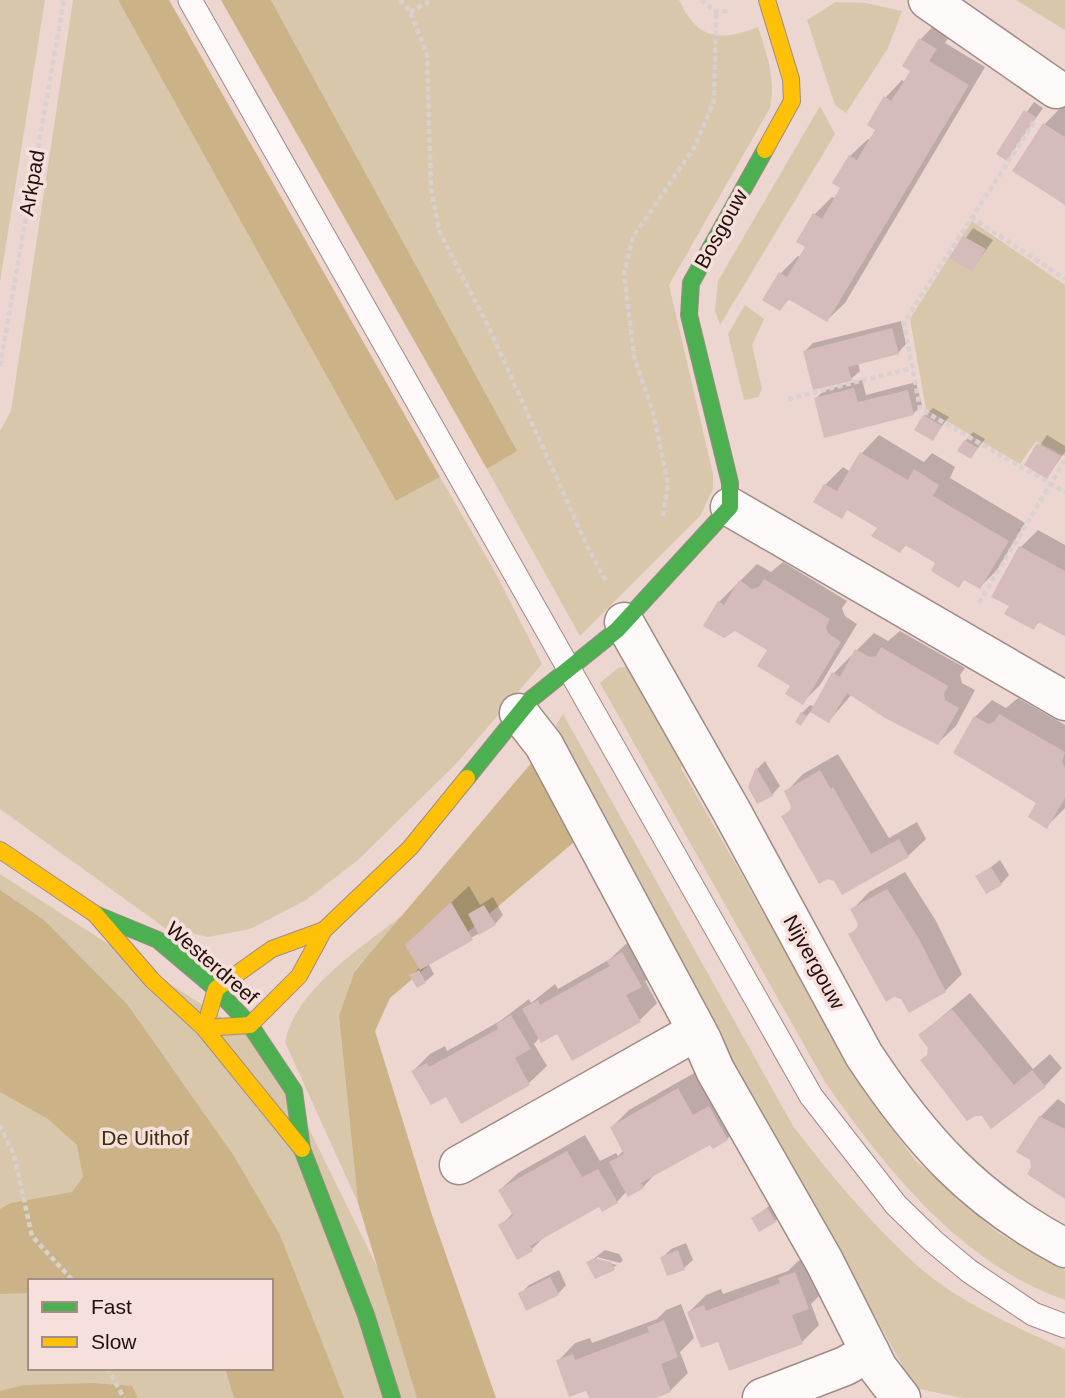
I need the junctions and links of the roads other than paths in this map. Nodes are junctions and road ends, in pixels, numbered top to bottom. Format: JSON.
{"nodes":[{"id":1,"x":190,"y":0,"type":"edge"},
{"id":2,"x":928,"y":0,"type":"edge"},
{"id":3,"x":769,"y":1,"type":"edge"},
{"id":4,"x":1056,"y":89,"type":"road end"},
{"id":5,"x":730,"y":507,"type":"junction"},
{"id":6,"x":627,"y":619,"type":"junction"},
{"id":7,"x":571,"y":670,"type":"junction"},
{"id":8,"x":1065,"y":701,"type":"edge"},
{"id":9,"x":520,"y":713,"type":"junction"},
{"id":10,"x":0,"y":850,"type":"edge"},
{"id":11,"x":95,"y":914,"type":"junction"},
{"id":12,"x":324,"y":930,"type":"junction"},
{"id":13,"x":216,"y":989,"type":"junction"},
{"id":14,"x":250,"y":1025,"type":"junction"},
{"id":15,"x":204,"y":1028,"type":"junction"},
{"id":16,"x":697,"y":1031,"type":"junction"},
{"id":17,"x":302,"y":1149,"type":"junction"},
{"id":18,"x":460,"y":1165,"type":"dead end"},
{"id":19,"x":1065,"y":1248,"type":"edge"},
{"id":20,"x":1065,"y":1326,"type":"edge"},
{"id":21,"x":870,"y":1352,"type":"junction"},
{"id":22,"x":392,"y":1398,"type":"edge"},
{"id":23,"x":762,"y":1398,"type":"edge"},
{"id":24,"x":901,"y":1398,"type":"edge"}],
"edges":[{"from":1,"to":7,"type":"lane"},
{"from":2,"to":4,"type":"street"},
{"from":3,"to":5,"type":"street","name":"Bosgouw"},
{"from":5,"to":6,"type":"street"},
{"from":5,"to":8,"type":"street"},
{"from":6,"to":7,"type":"street"},
{"from":6,"to":19,"type":"street","name":"Nijvergouw"},
{"from":7,"to":9,"type":"street"},
{"from":7,"to":20,"type":"lane"},
{"from":9,"to":12,"type":"street"},
{"from":9,"to":16,"type":"street"},
{"from":10,"to":11,"type":"street","name":"Westerdreef"},
{"from":11,"to":13,"type":"street","name":"Westerdreef"},
{"from":11,"to":15,"type":"street","name":"Westerdreef"},
{"from":12,"to":13,"type":"street"},
{"from":12,"to":14,"type":"street"},
{"from":13,"to":14,"type":"street","name":"Westerdreef"},
{"from":13,"to":15,"type":"street"},
{"from":14,"to":15,"type":"street"},
{"from":14,"to":17,"type":"street","name":"Westerdreef"},
{"from":15,"to":17,"type":"street","name":"Westerdreef"},
{"from":16,"to":18,"type":"street"},
{"from":16,"to":21,"type":"street"},
{"from":17,"to":22,"type":"street","name":"Westerdreef"},
{"from":21,"to":23,"type":"street"},
{"from":21,"to":24,"type":"street"}]}
